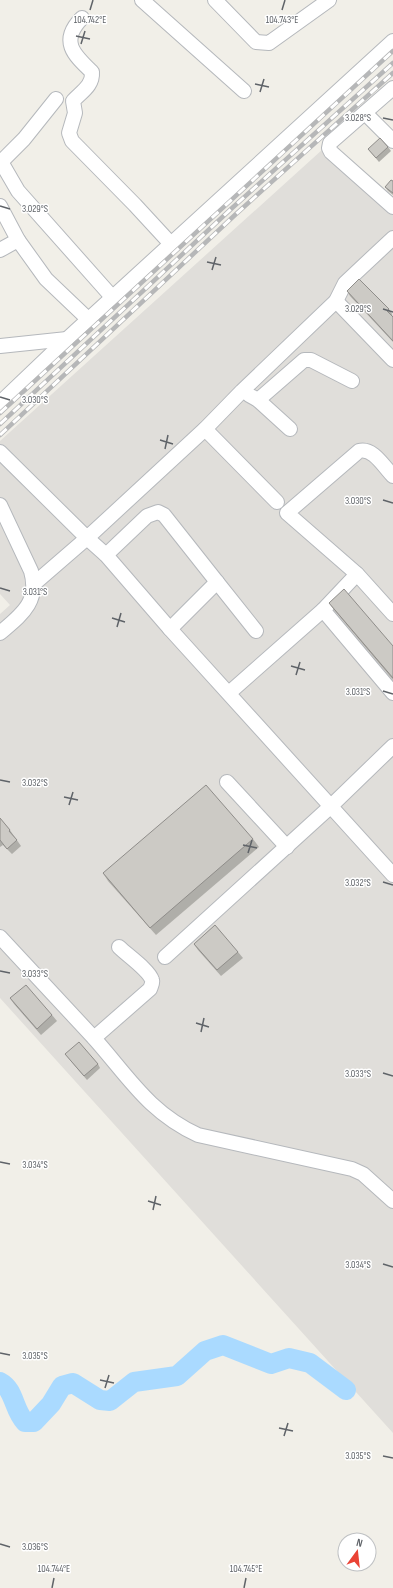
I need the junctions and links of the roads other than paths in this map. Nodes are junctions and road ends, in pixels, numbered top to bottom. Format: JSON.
{"nodes":[{"id":1,"x":142,"y":0,"type":"edge"},
{"id":2,"x":215,"y":0,"type":"edge"},
{"id":3,"x":329,"y":0,"type":"edge"},
{"id":4,"x":82,"y":18,"type":"dead end"},
{"id":5,"x":393,"y":41,"type":"edge"},
{"id":6,"x":393,"y":88,"type":"edge"},
{"id":7,"x":244,"y":91,"type":"dead end"},
{"id":8,"x":56,"y":99,"type":"dead end"},
{"id":9,"x":365,"y":113,"type":"junction"},
{"id":10,"x":393,"y":141,"type":"edge"},
{"id":11,"x":1,"y":161,"type":"edge"},
{"id":12,"x":0,"y":206,"type":"edge"},
{"id":13,"x":393,"y":207,"type":"edge"},
{"id":14,"x":393,"y":238,"type":"edge"},
{"id":15,"x":18,"y":240,"type":"junction"},
{"id":16,"x":171,"y":244,"type":"junction"},
{"id":17,"x":0,"y":250,"type":"edge"},
{"id":18,"x":113,"y":298,"type":"junction"},
{"id":19,"x":336,"y":300,"type":"junction"},
{"id":20,"x":89,"y":320,"type":"junction"},
{"id":21,"x":67,"y":340,"type":"junction"},
{"id":22,"x":0,"y":346,"type":"edge"},
{"id":23,"x":393,"y":360,"type":"edge"},
{"id":24,"x":352,"y":381,"type":"dead end"},
{"id":25,"x":242,"y":391,"type":"junction"},
{"id":26,"x":258,"y":400,"type":"junction"},
{"id":27,"x":0,"y":403,"type":"edge"},
{"id":28,"x":205,"y":429,"type":"junction"},
{"id":29,"x":290,"y":429,"type":"dead end"},
{"id":30,"x":0,"y":452,"type":"edge"},
{"id":31,"x":393,"y":476,"type":"edge"},
{"id":32,"x":277,"y":502,"type":"dead end"},
{"id":33,"x":0,"y":504,"type":"edge"},
{"id":34,"x":88,"y":538,"type":"junction"},
{"id":35,"x":106,"y":555,"type":"junction"},
{"id":36,"x":356,"y":574,"type":"junction"},
{"id":37,"x":217,"y":582,"type":"junction"},
{"id":38,"x":35,"y":583,"type":"junction"},
{"id":39,"x":323,"y":610,"type":"junction"},
{"id":40,"x":393,"y":614,"type":"edge"},
{"id":41,"x":170,"y":630,"type":"junction"},
{"id":42,"x":256,"y":631,"type":"dead end"},
{"id":43,"x":0,"y":633,"type":"edge"},
{"id":44,"x":229,"y":693,"type":"junction"},
{"id":45,"x":393,"y":693,"type":"edge"},
{"id":46,"x":393,"y":746,"type":"edge"},
{"id":47,"x":227,"y":782,"type":"dead end"},
{"id":48,"x":330,"y":808,"type":"junction"},
{"id":49,"x":286,"y":847,"type":"junction"},
{"id":50,"x":393,"y":875,"type":"edge"},
{"id":51,"x":0,"y":937,"type":"edge"},
{"id":52,"x":119,"y":947,"type":"dead end"},
{"id":53,"x":165,"y":957,"type":"dead end"},
{"id":54,"x":94,"y":1038,"type":"junction"},
{"id":55,"x":393,"y":1201,"type":"edge"}],
"edges":[{"from":1,"to":7,"type":"street"},
{"from":2,"to":3,"type":"street"},
{"from":4,"to":16,"type":"street"},
{"from":5,"to":16,"type":"street"},
{"from":6,"to":9,"type":"street"},
{"from":8,"to":11,"type":"street"},
{"from":9,"to":10,"type":"street"},
{"from":9,"to":13,"type":"street"},
{"from":11,"to":18,"type":"street"},
{"from":12,"to":15,"type":"street"},
{"from":14,"to":19,"type":"street"},
{"from":15,"to":17,"type":"street"},
{"from":15,"to":20,"type":"street"},
{"from":16,"to":18,"type":"street"},
{"from":18,"to":20,"type":"street"},
{"from":19,"to":23,"type":"street"},
{"from":19,"to":25,"type":"street"},
{"from":20,"to":21,"type":"street"},
{"from":21,"to":22,"type":"street"},
{"from":21,"to":27,"type":"street"},
{"from":24,"to":26,"type":"street"},
{"from":25,"to":26,"type":"street"},
{"from":25,"to":28,"type":"street"},
{"from":26,"to":29,"type":"street"},
{"from":28,"to":32,"type":"street"},
{"from":28,"to":34,"type":"street"},
{"from":30,"to":34,"type":"street"},
{"from":31,"to":36,"type":"street"},
{"from":33,"to":38,"type":"street"},
{"from":34,"to":35,"type":"street"},
{"from":34,"to":38,"type":"street"},
{"from":35,"to":37,"type":"street"},
{"from":35,"to":41,"type":"street"},
{"from":36,"to":39,"type":"street"},
{"from":36,"to":40,"type":"street"},
{"from":37,"to":41,"type":"street"},
{"from":37,"to":42,"type":"street"},
{"from":38,"to":43,"type":"street"},
{"from":39,"to":44,"type":"street"},
{"from":39,"to":45,"type":"street"},
{"from":41,"to":44,"type":"street"},
{"from":44,"to":48,"type":"street"},
{"from":46,"to":48,"type":"street"},
{"from":47,"to":49,"type":"street"},
{"from":48,"to":49,"type":"street"},
{"from":48,"to":50,"type":"street"},
{"from":49,"to":53,"type":"street"},
{"from":51,"to":54,"type":"street"},
{"from":52,"to":54,"type":"street"},
{"from":54,"to":55,"type":"street"}]}
